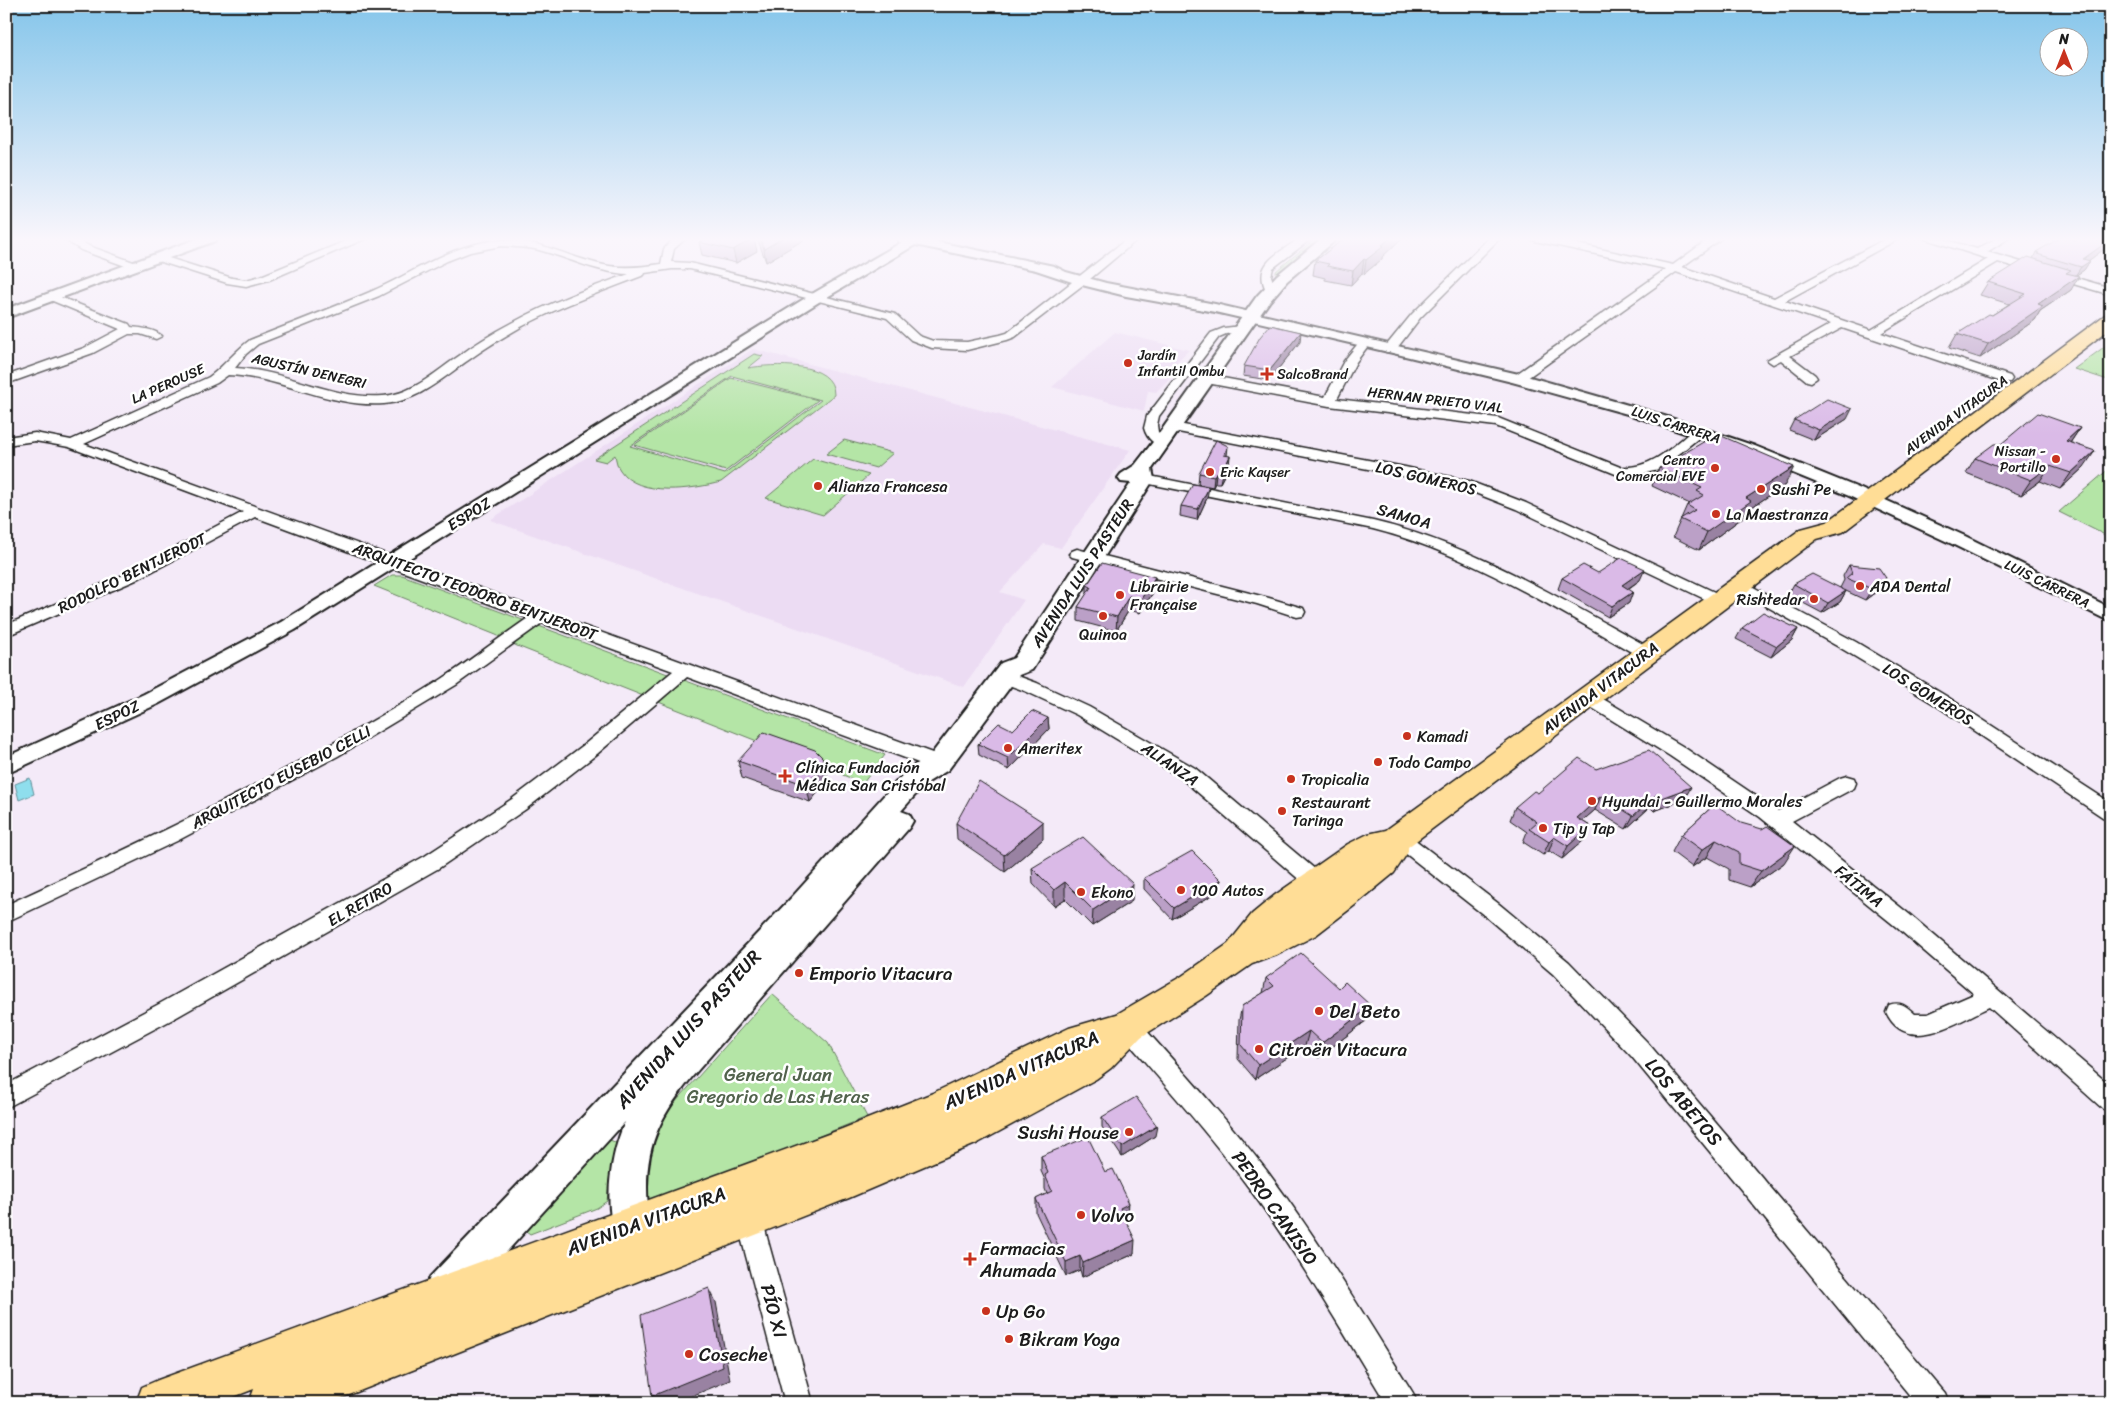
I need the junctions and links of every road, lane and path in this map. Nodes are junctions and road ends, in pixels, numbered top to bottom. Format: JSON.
{"nodes":[{"id":1,"x":34,"y":304,"type":"edge"},
{"id":2,"x":69,"y":304,"type":"edge"},
{"id":3,"x":350,"y":304,"type":"edge"},
{"id":4,"x":562,"y":304,"type":"edge"},
{"id":5,"x":806,"y":304,"type":"edge"},
{"id":6,"x":843,"y":304,"type":"edge"},
{"id":7,"x":1052,"y":304,"type":"edge"},
{"id":8,"x":1187,"y":304,"type":"edge"},
{"id":9,"x":1260,"y":304,"type":"edge"},
{"id":10,"x":1428,"y":304,"type":"edge"},
{"id":11,"x":1624,"y":304,"type":"edge"},
{"id":12,"x":1780,"y":304,"type":"edge"},
{"id":13,"x":1922,"y":304,"type":"edge"},
{"id":14,"x":2109,"y":304,"type":"edge"},
{"id":15,"x":6,"y":314,"type":"edge"},
{"id":16,"x":2111,"y":318,"type":"edge"},
{"id":17,"x":1245,"y":322,"type":"junction"},
{"id":18,"x":1840,"y":324,"type":"junction"},
{"id":19,"x":126,"y":330,"type":"junction"},
{"id":20,"x":1872,"y":334,"type":"junction"},
{"id":21,"x":156,"y":336,"type":"dead end"},
{"id":22,"x":1364,"y":343,"type":"junction"},
{"id":23,"x":1390,"y":349,"type":"junction"},
{"id":24,"x":225,"y":371,"type":"junction"},
{"id":25,"x":1519,"y":378,"type":"junction"},
{"id":26,"x":1811,"y":378,"type":"dead end"},
{"id":27,"x":1207,"y":379,"type":"junction"},
{"id":28,"x":2006,"y":379,"type":"junction"},
{"id":29,"x":6,"y":380,"type":"edge"},
{"id":30,"x":1328,"y":402,"type":"junction"},
{"id":31,"x":1699,"y":432,"type":"junction"},
{"id":32,"x":1168,"y":435,"type":"junction"},
{"id":33,"x":6,"y":440,"type":"edge"},
{"id":34,"x":72,"y":444,"type":"junction"},
{"id":35,"x":1139,"y":475,"type":"junction"},
{"id":36,"x":1860,"y":496,"type":"junction"},
{"id":37,"x":255,"y":511,"type":"junction"},
{"id":38,"x":1084,"y":556,"type":"junction"},
{"id":39,"x":393,"y":562,"type":"junction"},
{"id":40,"x":1729,"y":592,"type":"junction"},
{"id":41,"x":1297,"y":612,"type":"dead end"},
{"id":42,"x":541,"y":616,"type":"junction"},
{"id":43,"x":2111,"y":616,"type":"edge"},
{"id":44,"x":6,"y":631,"type":"edge"},
{"id":45,"x":1646,"y":653,"type":"junction"},
{"id":46,"x":686,"y":669,"type":"junction"},
{"id":47,"x":1007,"y":673,"type":"junction"},
{"id":48,"x":1587,"y":697,"type":"junction"},
{"id":49,"x":940,"y":763,"type":"junction"},
{"id":50,"x":6,"y":766,"type":"edge"},
{"id":51,"x":1847,"y":783,"type":"dead end"},
{"id":52,"x":2111,"y":813,"type":"edge"},
{"id":53,"x":1777,"y":820,"type":"junction"},
{"id":54,"x":1395,"y":840,"type":"junction"},
{"id":55,"x":1316,"y":882,"type":"junction"},
{"id":56,"x":6,"y":914,"type":"edge"},
{"id":57,"x":1240,"y":954,"type":"junction"},
{"id":58,"x":1992,"y":996,"type":"junction"},
{"id":59,"x":1897,"y":1012,"type":"dead end"},
{"id":60,"x":1128,"y":1026,"type":"junction"},
{"id":61,"x":6,"y":1097,"type":"edge"},
{"id":62,"x":2111,"y":1102,"type":"edge"},
{"id":63,"x":794,"y":1166,"type":"junction"},
{"id":64,"x":750,"y":1218,"type":"junction"},
{"id":65,"x":630,"y":1228,"type":"junction"},
{"id":66,"x":564,"y":1291,"type":"junction"},
{"id":67,"x":437,"y":1298,"type":"junction"},
{"id":68,"x":158,"y":1403,"type":"edge"},
{"id":69,"x":271,"y":1403,"type":"edge"},
{"id":70,"x":799,"y":1403,"type":"edge"},
{"id":71,"x":1403,"y":1403,"type":"edge"},
{"id":72,"x":1935,"y":1403,"type":"edge"}],
"edges":[{"from":1,"to":15,"type":"street"},
{"from":2,"to":19,"type":"street"},
{"from":3,"to":24,"type":"street","name":"LA PEROUSE"},
{"from":4,"to":24,"type":"street","name":"AGUSTÍN DENEGRI"},
{"from":5,"to":39,"type":"street","name":"ESPOZ"},
{"from":6,"to":7,"type":"street","name":"LA PEROUSE"},
{"from":8,"to":17,"type":"street","name":"LUIS CARRERA"},
{"from":9,"to":17,"type":"main road","name":"AVENIDA LUIS PASTEUR"},
{"from":10,"to":23,"type":"street"},
{"from":11,"to":25,"type":"street"},
{"from":12,"to":18,"type":"street"},
{"from":13,"to":20,"type":"street"},
{"from":14,"to":28,"type":"main road","name":"AVENIDA VITACURA"},
{"from":16,"to":36,"type":"main road","name":"AVENIDA VITACURA"},
{"from":17,"to":22,"type":"street","name":"LUIS CARRERA"},
{"from":17,"to":27,"type":"main road","name":"AVENIDA LUIS PASTEUR"},
{"from":17,"to":32,"type":"street"},
{"from":18,"to":20,"type":"street"},
{"from":18,"to":26,"type":"street"},
{"from":19,"to":21,"type":"street"},
{"from":19,"to":29,"type":"street"},
{"from":20,"to":28,"type":"street"},
{"from":22,"to":23,"type":"street","name":"LUIS CARRERA"},
{"from":22,"to":30,"type":"street"},
{"from":23,"to":25,"type":"street","name":"LUIS CARRERA"},
{"from":24,"to":34,"type":"street","name":"LA PEROUSE"},
{"from":25,"to":31,"type":"street","name":"LUIS CARRERA"},
{"from":27,"to":30,"type":"street","name":"HERNAN PRIETO VIAL"},
{"from":27,"to":32,"type":"main road","name":"AVENIDA LUIS PASTEUR"},
{"from":28,"to":36,"type":"main road","name":"AVENIDA VITACURA"},
{"from":30,"to":31,"type":"street","name":"HERNAN PRIETO VIAL"},
{"from":31,"to":36,"type":"street","name":"LUIS CARRERA"},
{"from":32,"to":35,"type":"main road","name":"AVENIDA LUIS PASTEUR"},
{"from":32,"to":40,"type":"street","name":"LOS GOMEROS"},
{"from":33,"to":34,"type":"street","name":"ARQUITECTO TEODORO BENTJERODT"},
{"from":34,"to":37,"type":"street","name":"ARQUITECTO TEODORO BENTJERODT"},
{"from":35,"to":38,"type":"main road","name":"AVENIDA LUIS PASTEUR"},
{"from":35,"to":45,"type":"street","name":"SAMOA"},
{"from":36,"to":40,"type":"main road","name":"AVENIDA VITACURA"},
{"from":36,"to":43,"type":"street","name":"LUIS CARRERA"},
{"from":37,"to":39,"type":"street","name":"ARQUITECTO TEODORO BENTJERODT"},
{"from":37,"to":44,"type":"street","name":"RODOLFO BENTJERODT"},
{"from":38,"to":41,"type":"street"},
{"from":38,"to":47,"type":"main road","name":"AVENIDA LUIS PASTEUR"},
{"from":39,"to":42,"type":"street","name":"ARQUITECTO TEODORO BENTJERODT"},
{"from":39,"to":50,"type":"street","name":"ESPOZ"},
{"from":40,"to":45,"type":"main road","name":"AVENIDA VITACURA"},
{"from":40,"to":52,"type":"street","name":"LOS GOMEROS"},
{"from":42,"to":46,"type":"street","name":"ARQUITECTO TEODORO BENTJERODT"},
{"from":42,"to":56,"type":"street","name":"ARQUITECTO EUSEBIO CELLI"},
{"from":45,"to":48,"type":"main road","name":"AVENIDA VITACURA"},
{"from":46,"to":49,"type":"street","name":"ARQUITECTO TEODORO BENTJERODT"},
{"from":46,"to":61,"type":"street","name":"EL RETIRO"},
{"from":47,"to":49,"type":"main road","name":"AVENIDA LUIS PASTEUR"},
{"from":47,"to":55,"type":"street","name":"ALIANZA"},
{"from":48,"to":53,"type":"street","name":"FÁTIMA"},
{"from":48,"to":54,"type":"main road","name":"AVENIDA VITACURA"},
{"from":49,"to":65,"type":"main road","name":"AVENIDA LUIS PASTEUR"},
{"from":49,"to":67,"type":"main road","name":"AVENIDA LUIS PASTEUR"},
{"from":51,"to":53,"type":"street"},
{"from":53,"to":58,"type":"street","name":"FÁTIMA"},
{"from":54,"to":55,"type":"main road","name":"AVENIDA VITACURA"},
{"from":54,"to":57,"type":"main road","name":"AVENIDA VITACURA"},
{"from":54,"to":72,"type":"street","name":"LOS ABETOS"},
{"from":55,"to":57,"type":"main road","name":"AVENIDA VITACURA"},
{"from":57,"to":60,"type":"main road","name":"AVENIDA VITACURA"},
{"from":58,"to":59,"type":"street"},
{"from":58,"to":62,"type":"street","name":"FÁTIMA"},
{"from":60,"to":63,"type":"main road","name":"AVENIDA VITACURA"},
{"from":60,"to":64,"type":"main road","name":"AVENIDA VITACURA"},
{"from":60,"to":71,"type":"street","name":"PEDRO CANISIO"},
{"from":63,"to":64,"type":"main road"},
{"from":63,"to":65,"type":"main road","name":"AVENIDA VITACURA"},
{"from":64,"to":66,"type":"main road","name":"AVENIDA VITACURA"},
{"from":64,"to":70,"type":"street","name":"PÍO XI"},
{"from":65,"to":66,"type":"main road"},
{"from":65,"to":67,"type":"main road","name":"AVENIDA VITACURA"},
{"from":66,"to":69,"type":"main road","name":"AVENIDA VITACURA"},
{"from":67,"to":68,"type":"main road","name":"AVENIDA VITACURA"}]}
